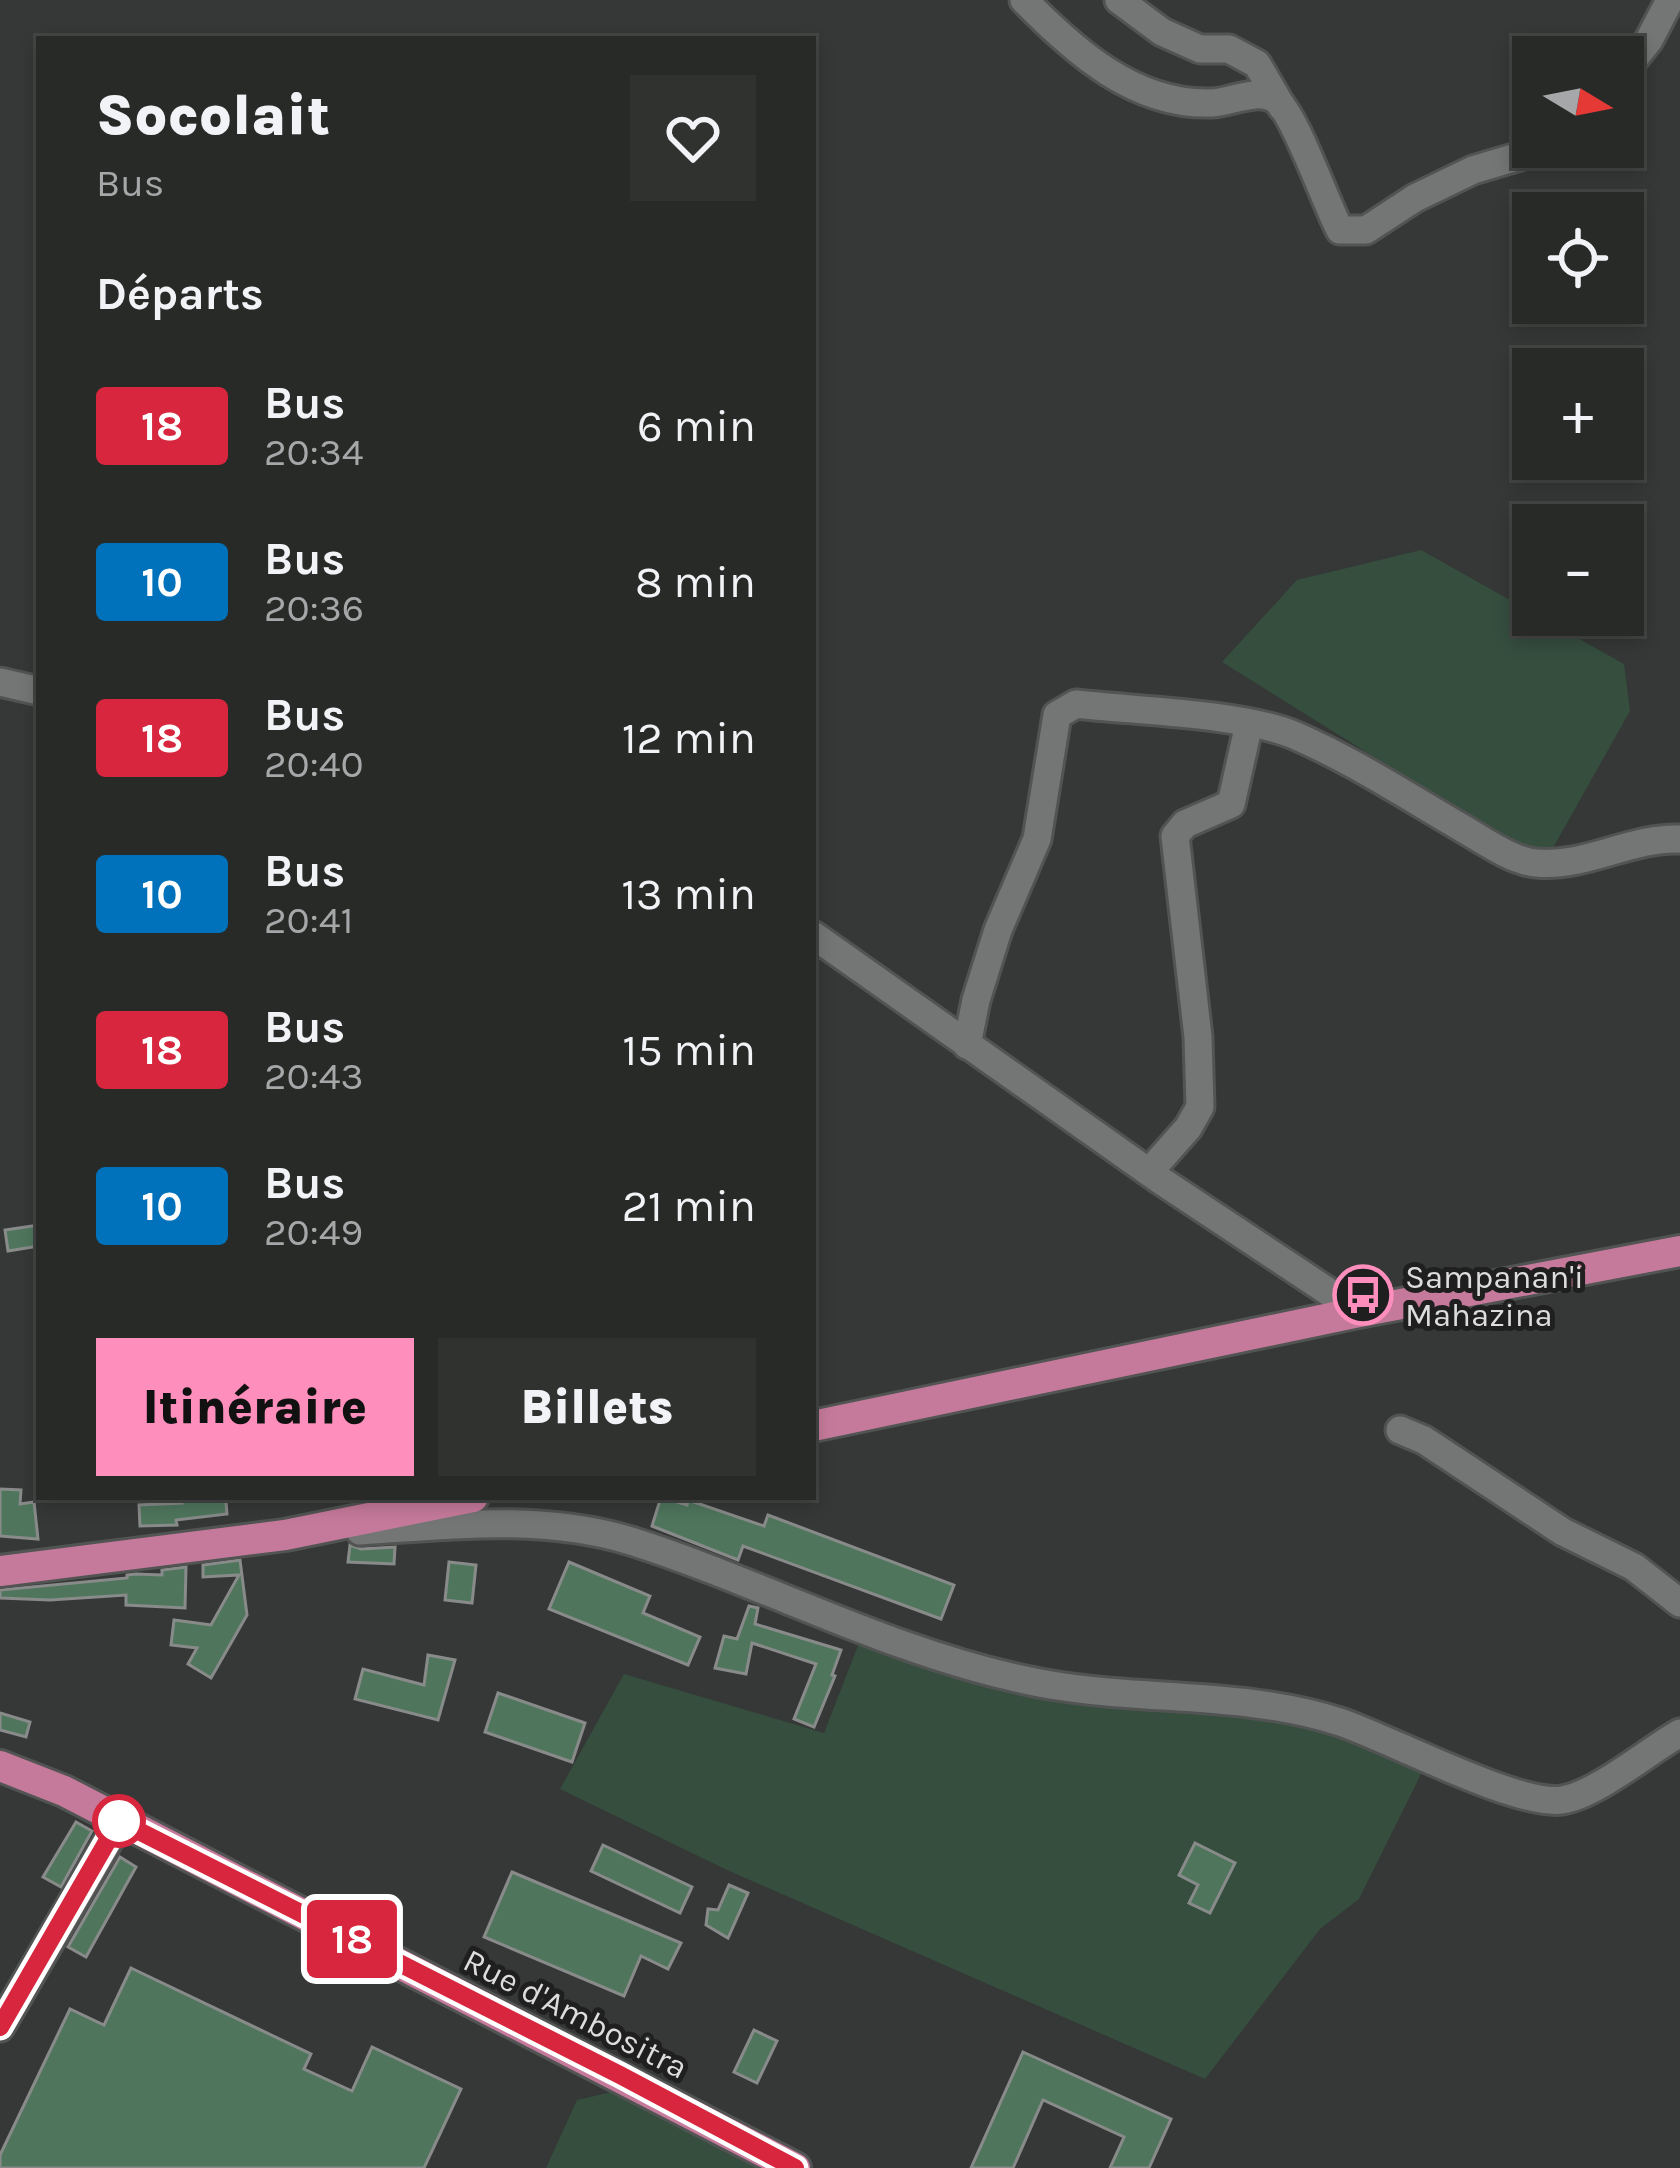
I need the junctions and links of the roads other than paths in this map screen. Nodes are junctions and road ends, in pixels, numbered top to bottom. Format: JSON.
{"nodes":[{"id":1,"x":1024,"y":0,"type":"edge"},
{"id":2,"x":1119,"y":0,"type":"edge"},
{"id":3,"x":1670,"y":0,"type":"edge"},
{"id":4,"x":1644,"y":46,"type":"edge"},
{"id":5,"x":1283,"y":108,"type":"junction"},
{"id":6,"x":1512,"y":158,"type":"edge"},
{"id":7,"x":0,"y":682,"type":"edge"},
{"id":8,"x":36,"y":690,"type":"edge"},
{"id":9,"x":1250,"y":724,"type":"junction"},
{"id":10,"x":1680,"y":839,"type":"edge"},
{"id":11,"x":816,"y":937,"type":"edge"},
{"id":12,"x":967,"y":1045,"type":"junction"},
{"id":13,"x":1149,"y":1172,"type":"junction"},
{"id":14,"x":1680,"y":1251,"type":"edge"},
{"id":15,"x":1360,"y":1312,"type":"junction"},
{"id":16,"x":816,"y":1425,"type":"edge"},
{"id":17,"x":1400,"y":1430,"type":"dead end"},
{"id":18,"x":457,"y":1500,"type":"edge"},
{"id":19,"x":285,"y":1535,"type":"junction"},
{"id":20,"x":0,"y":1570,"type":"edge"},
{"id":21,"x":1680,"y":1603,"type":"edge"},
{"id":22,"x":1680,"y":1733,"type":"edge"},
{"id":23,"x":0,"y":1766,"type":"edge"},
{"id":24,"x":119,"y":1821,"type":"junction"},
{"id":25,"x":0,"y":2027,"type":"edge"},
{"id":26,"x":795,"y":2168,"type":"edge"}],
"edges":[{"from":1,"to":5,"type":"street"},
{"from":2,"to":5,"type":"street"},
{"from":3,"to":4,"type":"street"},
{"from":5,"to":6,"type":"street"},
{"from":7,"to":8,"type":"street"},
{"from":9,"to":10,"type":"street"},
{"from":9,"to":12,"type":"street"},
{"from":9,"to":13,"type":"street"},
{"from":11,"to":12,"type":"street"},
{"from":12,"to":13,"type":"street"},
{"from":13,"to":15,"type":"street"},
{"from":14,"to":15,"type":"main road"},
{"from":15,"to":16,"type":"main road"},
{"from":17,"to":21,"type":"street"},
{"from":18,"to":19,"type":"main road"},
{"from":19,"to":20,"type":"main road"},
{"from":19,"to":22,"type":"street"},
{"from":23,"to":24,"type":"main road","name":"Rue d'Ambositra"},
{"from":24,"to":25,"type":"street"},
{"from":24,"to":26,"type":"main road","name":"Rue d'Ambositra"}]}
